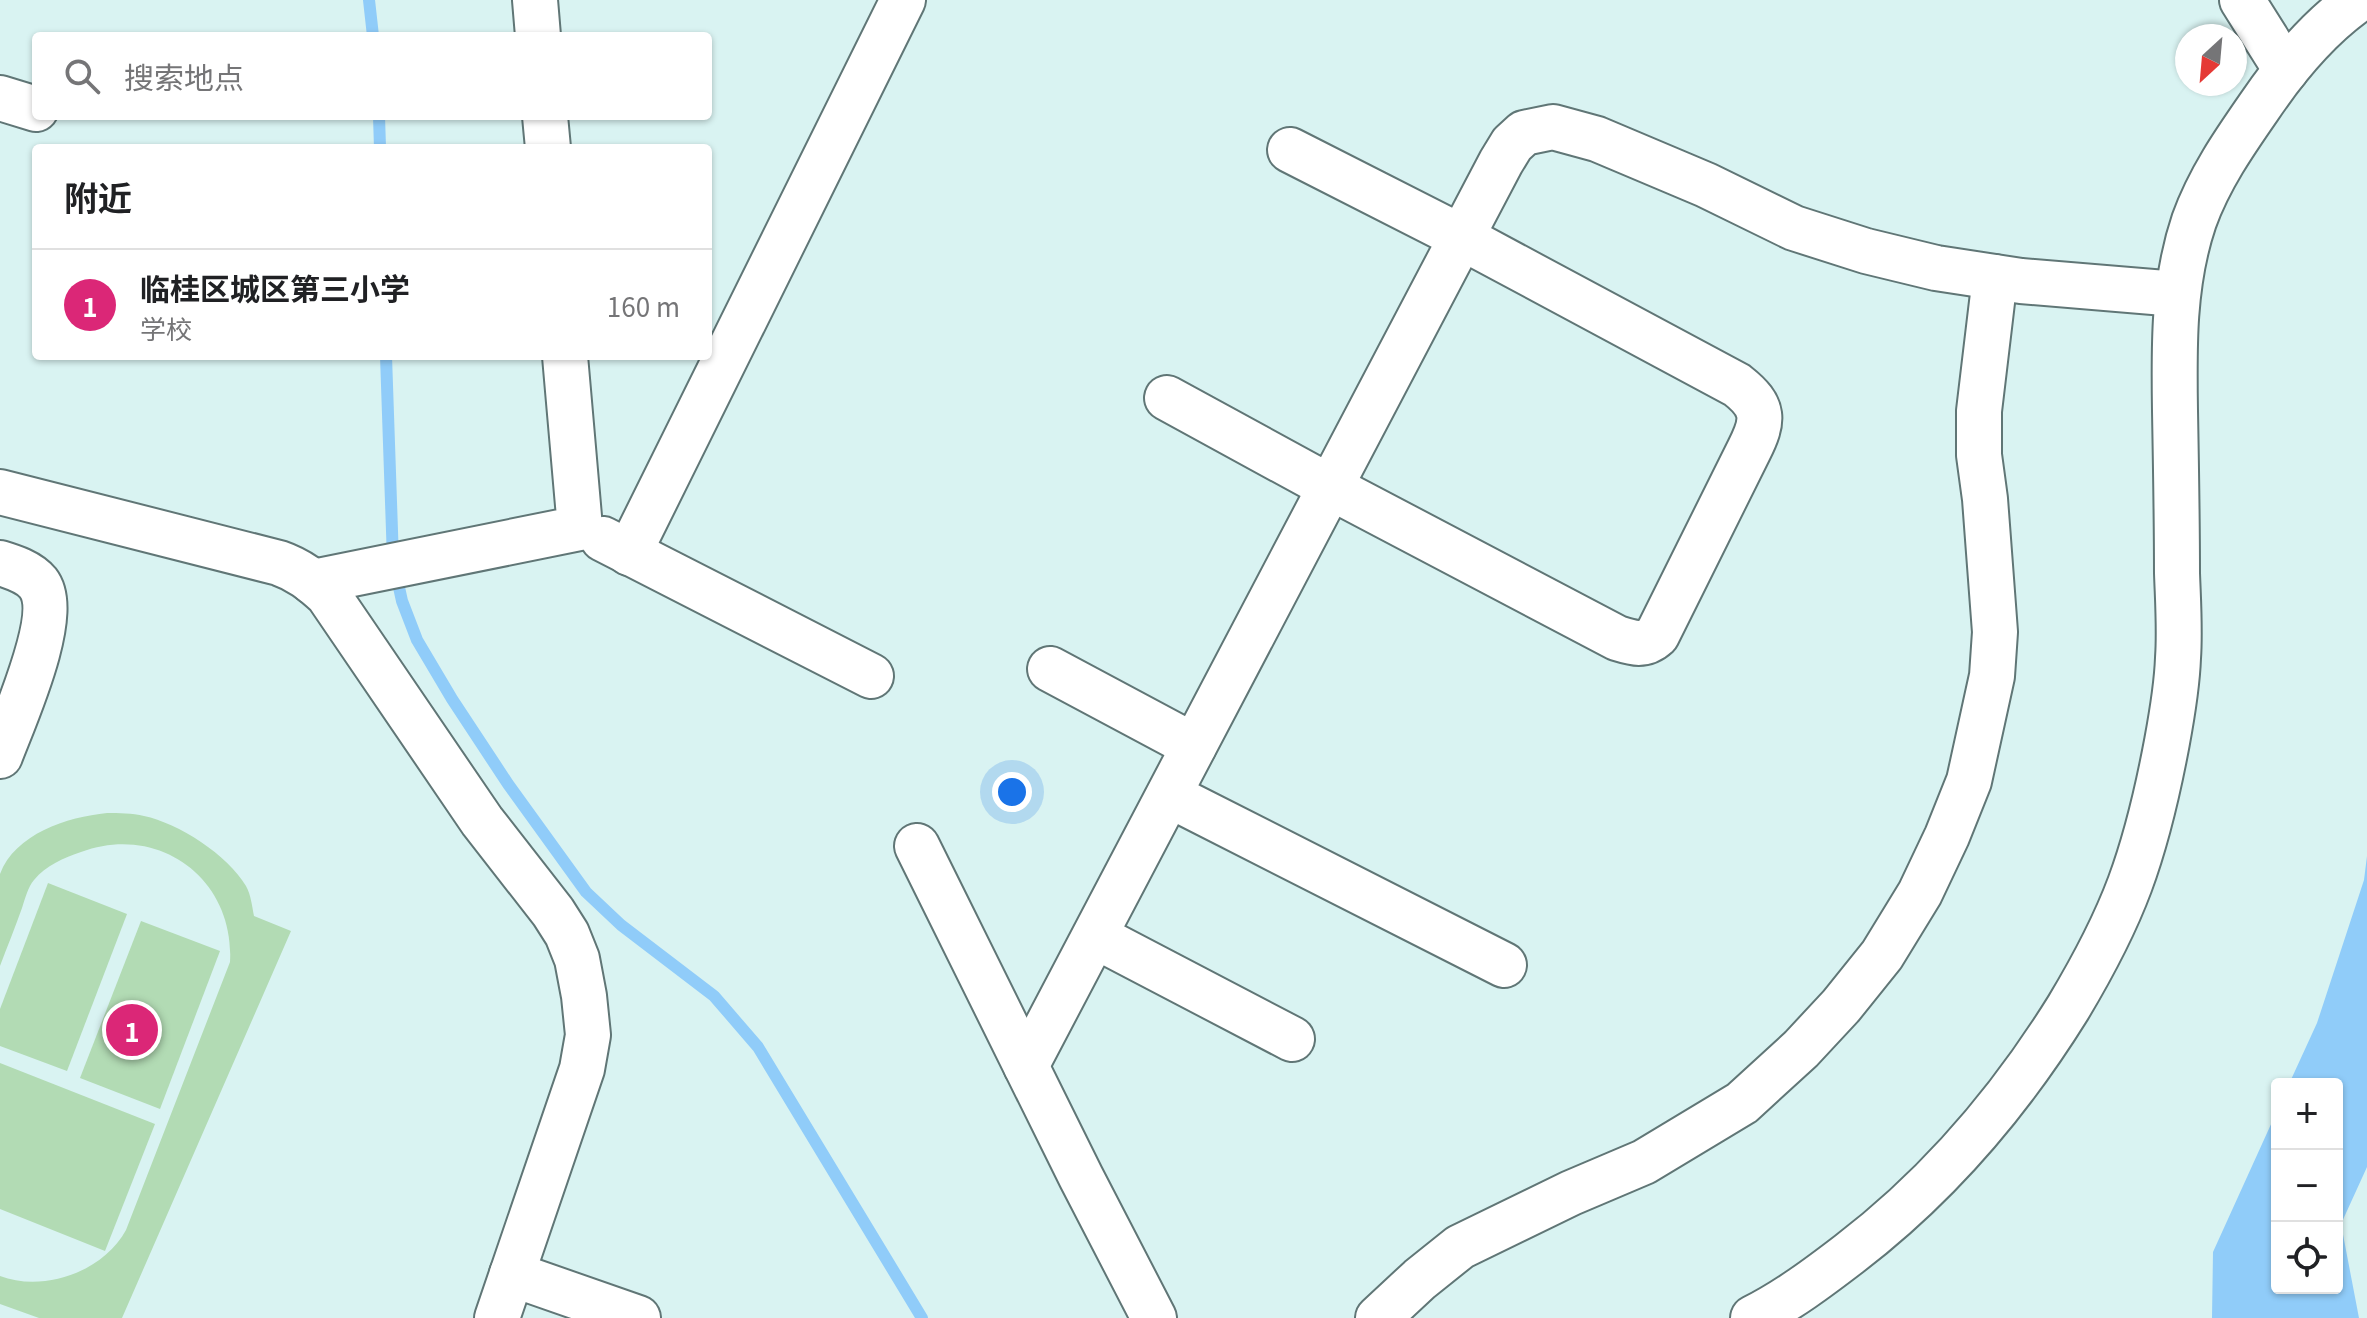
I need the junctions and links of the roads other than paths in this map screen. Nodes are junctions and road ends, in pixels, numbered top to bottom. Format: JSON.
{"nodes":[{"id":1,"x":535,"y":0,"type":"edge"},
{"id":2,"x":903,"y":0,"type":"edge"},
{"id":3,"x":2242,"y":0,"type":"edge"},
{"id":4,"x":2358,"y":0,"type":"edge"},
{"id":5,"x":538,"y":32,"type":"edge"},
{"id":6,"x":2286,"y":70,"type":"junction"},
{"id":7,"x":0,"y":98,"type":"edge"},
{"id":8,"x":32,"y":108,"type":"edge"},
{"id":9,"x":545,"y":120,"type":"edge"},
{"id":10,"x":548,"y":144,"type":"edge"},
{"id":11,"x":1290,"y":150,"type":"dead end"},
{"id":12,"x":1461,"y":237,"type":"junction"},
{"id":13,"x":1995,"y":277,"type":"junction"},
{"id":14,"x":2177,"y":294,"type":"junction"},
{"id":15,"x":565,"y":360,"type":"edge"},
{"id":16,"x":1167,"y":398,"type":"dead end"},
{"id":17,"x":1330,"y":487,"type":"junction"},
{"id":18,"x":0,"y":492,"type":"edge"},
{"id":19,"x":580,"y":528,"type":"junction"},
{"id":20,"x":629,"y":553,"type":"junction"},
{"id":21,"x":0,"y":563,"type":"edge"},
{"id":22,"x":313,"y":582,"type":"junction"},
{"id":23,"x":1050,"y":669,"type":"dead end"},
{"id":24,"x":871,"y":676,"type":"dead end"},
{"id":25,"x":1194,"y":746,"type":"junction"},
{"id":26,"x":0,"y":756,"type":"edge"},
{"id":27,"x":1169,"y":795,"type":"junction"},
{"id":28,"x":917,"y":846,"type":"dead end"},
{"id":29,"x":1095,"y":936,"type":"junction"},
{"id":30,"x":1504,"y":965,"type":"dead end"},
{"id":31,"x":1292,"y":1039,"type":"dead end"},
{"id":32,"x":1026,"y":1066,"type":"junction"},
{"id":33,"x":512,"y":1274,"type":"junction"},
{"id":34,"x":497,"y":1318,"type":"edge"},
{"id":35,"x":635,"y":1318,"type":"edge"},
{"id":36,"x":1154,"y":1318,"type":"edge"},
{"id":37,"x":1378,"y":1318,"type":"edge"},
{"id":38,"x":1753,"y":1318,"type":"edge"}],
"edges":[{"from":1,"to":5,"type":"street"},
{"from":2,"to":20,"type":"street"},
{"from":3,"to":6,"type":"street"},
{"from":4,"to":6,"type":"street"},
{"from":6,"to":14,"type":"street"},
{"from":7,"to":8,"type":"street"},
{"from":9,"to":10,"type":"street"},
{"from":11,"to":12,"type":"street"},
{"from":12,"to":13,"type":"street"},
{"from":12,"to":17,"type":"street"},
{"from":12,"to":17,"type":"street"},
{"from":13,"to":14,"type":"street"},
{"from":13,"to":37,"type":"street"},
{"from":14,"to":38,"type":"street"},
{"from":15,"to":19,"type":"street"},
{"from":16,"to":17,"type":"street"},
{"from":17,"to":25,"type":"street"},
{"from":18,"to":22,"type":"street"},
{"from":19,"to":20,"type":"street"},
{"from":19,"to":22,"type":"street"},
{"from":20,"to":24,"type":"street"},
{"from":21,"to":26,"type":"street"},
{"from":22,"to":33,"type":"street"},
{"from":23,"to":25,"type":"street"},
{"from":25,"to":27,"type":"street"},
{"from":27,"to":29,"type":"street"},
{"from":27,"to":30,"type":"street"},
{"from":28,"to":32,"type":"street"},
{"from":29,"to":31,"type":"street"},
{"from":29,"to":32,"type":"street"},
{"from":32,"to":36,"type":"street"},
{"from":33,"to":34,"type":"street"},
{"from":33,"to":35,"type":"street"}]}
